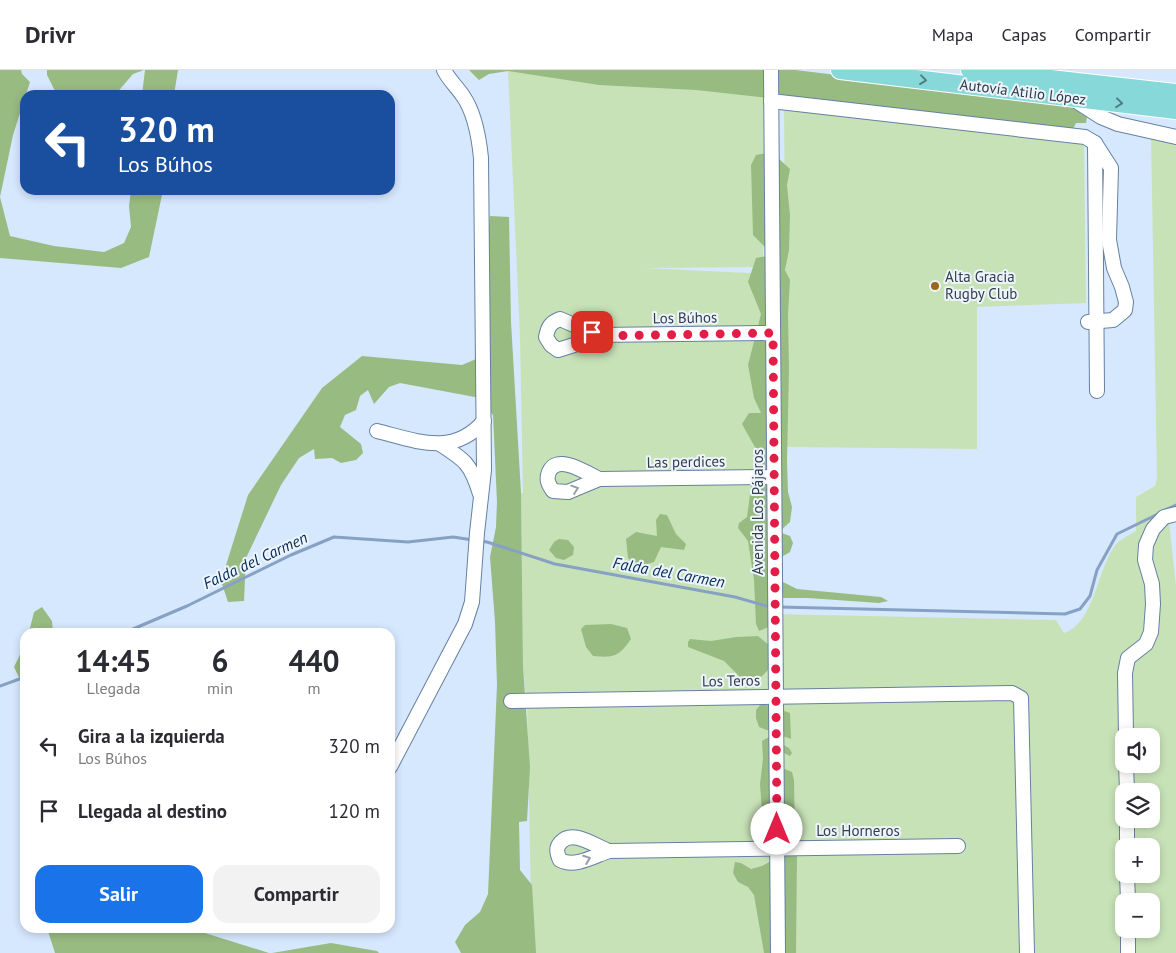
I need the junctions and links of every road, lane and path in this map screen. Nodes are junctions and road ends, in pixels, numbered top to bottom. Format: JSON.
{"nodes":[{"id":1,"x":444,"y":70,"type":"edge"},
{"id":2,"x":771,"y":70,"type":"edge"},
{"id":3,"x":840,"y":70,"type":"edge"},
{"id":4,"x":970,"y":70,"type":"edge"},
{"id":5,"x":1074,"y":83,"type":"edge"},
{"id":6,"x":1176,"y":93,"type":"edge"},
{"id":7,"x":771,"y":101,"type":"junction"},
{"id":8,"x":1176,"y":110,"type":"edge"},
{"id":9,"x":1176,"y":137,"type":"edge"},
{"id":10,"x":1095,"y":143,"type":"junction"},
{"id":11,"x":1092,"y":321,"type":"junction"},
{"id":12,"x":773,"y":333,"type":"junction"},
{"id":13,"x":597,"y":336,"type":"dead end"},
{"id":14,"x":1098,"y":391,"type":"dead end"},
{"id":15,"x":484,"y":421,"type":"junction"},
{"id":16,"x":377,"y":431,"type":"dead end"},
{"id":17,"x":440,"y":444,"type":"junction"},
{"id":18,"x":774,"y":477,"type":"junction"},
{"id":19,"x":599,"y":479,"type":"dead end"},
{"id":20,"x":481,"y":499,"type":"junction"},
{"id":21,"x":1176,"y":514,"type":"edge"},
{"id":22,"x":776,"y":697,"type":"junction"},
{"id":23,"x":511,"y":701,"type":"dead end"},
{"id":24,"x":1126,"y":728,"type":"edge"},
{"id":25,"x":395,"y":757,"type":"edge"},
{"id":26,"x":958,"y":846,"type":"dead end"},
{"id":27,"x":777,"y":847,"type":"junction"},
{"id":28,"x":609,"y":851,"type":"dead end"},
{"id":29,"x":1128,"y":938,"type":"edge"},
{"id":30,"x":778,"y":953,"type":"edge"},
{"id":31,"x":1027,"y":953,"type":"edge"},
{"id":32,"x":1128,"y":953,"type":"edge"}],
"edges":[{"from":1,"to":15,"type":"street"},
{"from":2,"to":7,"type":"street","name":"Avenida Los Pájaros"},
{"from":3,"to":5,"type":"main road","name":"Autovía Atilio López","one_way":true},
{"from":4,"to":5,"type":"main road","name":"Autovía Atilio López"},
{"from":5,"to":6,"type":"main road","name":"Autovía Atilio López"},
{"from":5,"to":8,"type":"main road","name":"Autovía Atilio López","one_way":true},
{"from":5,"to":9,"type":"street"},
{"from":7,"to":10,"type":"street"},
{"from":7,"to":12,"type":"street","name":"Avenida Los Pájaros"},
{"from":10,"to":11,"type":"street"},
{"from":10,"to":11,"type":"street"},
{"from":11,"to":14,"type":"street"},
{"from":12,"to":13,"type":"street","name":"Los Búhos"},
{"from":12,"to":18,"type":"street","name":"Avenida Los Pájaros"},
{"from":15,"to":17,"type":"street"},
{"from":15,"to":20,"type":"street"},
{"from":16,"to":17,"type":"street"},
{"from":17,"to":20,"type":"street"},
{"from":18,"to":19,"type":"street","name":"Las perdices"},
{"from":18,"to":22,"type":"street","name":"Avenida Los Pájaros"},
{"from":20,"to":25,"type":"street"},
{"from":21,"to":24,"type":"street"},
{"from":22,"to":23,"type":"street","name":"Los Teros"},
{"from":22,"to":27,"type":"street","name":"Avenida Los Pájaros"},
{"from":22,"to":31,"type":"street","name":"Los Teros"},
{"from":26,"to":27,"type":"street","name":"Los Horneros"},
{"from":27,"to":28,"type":"street","name":"Los Horneros"},
{"from":27,"to":30,"type":"street","name":"Avenida Los Pájaros"},
{"from":29,"to":32,"type":"street"}]}
